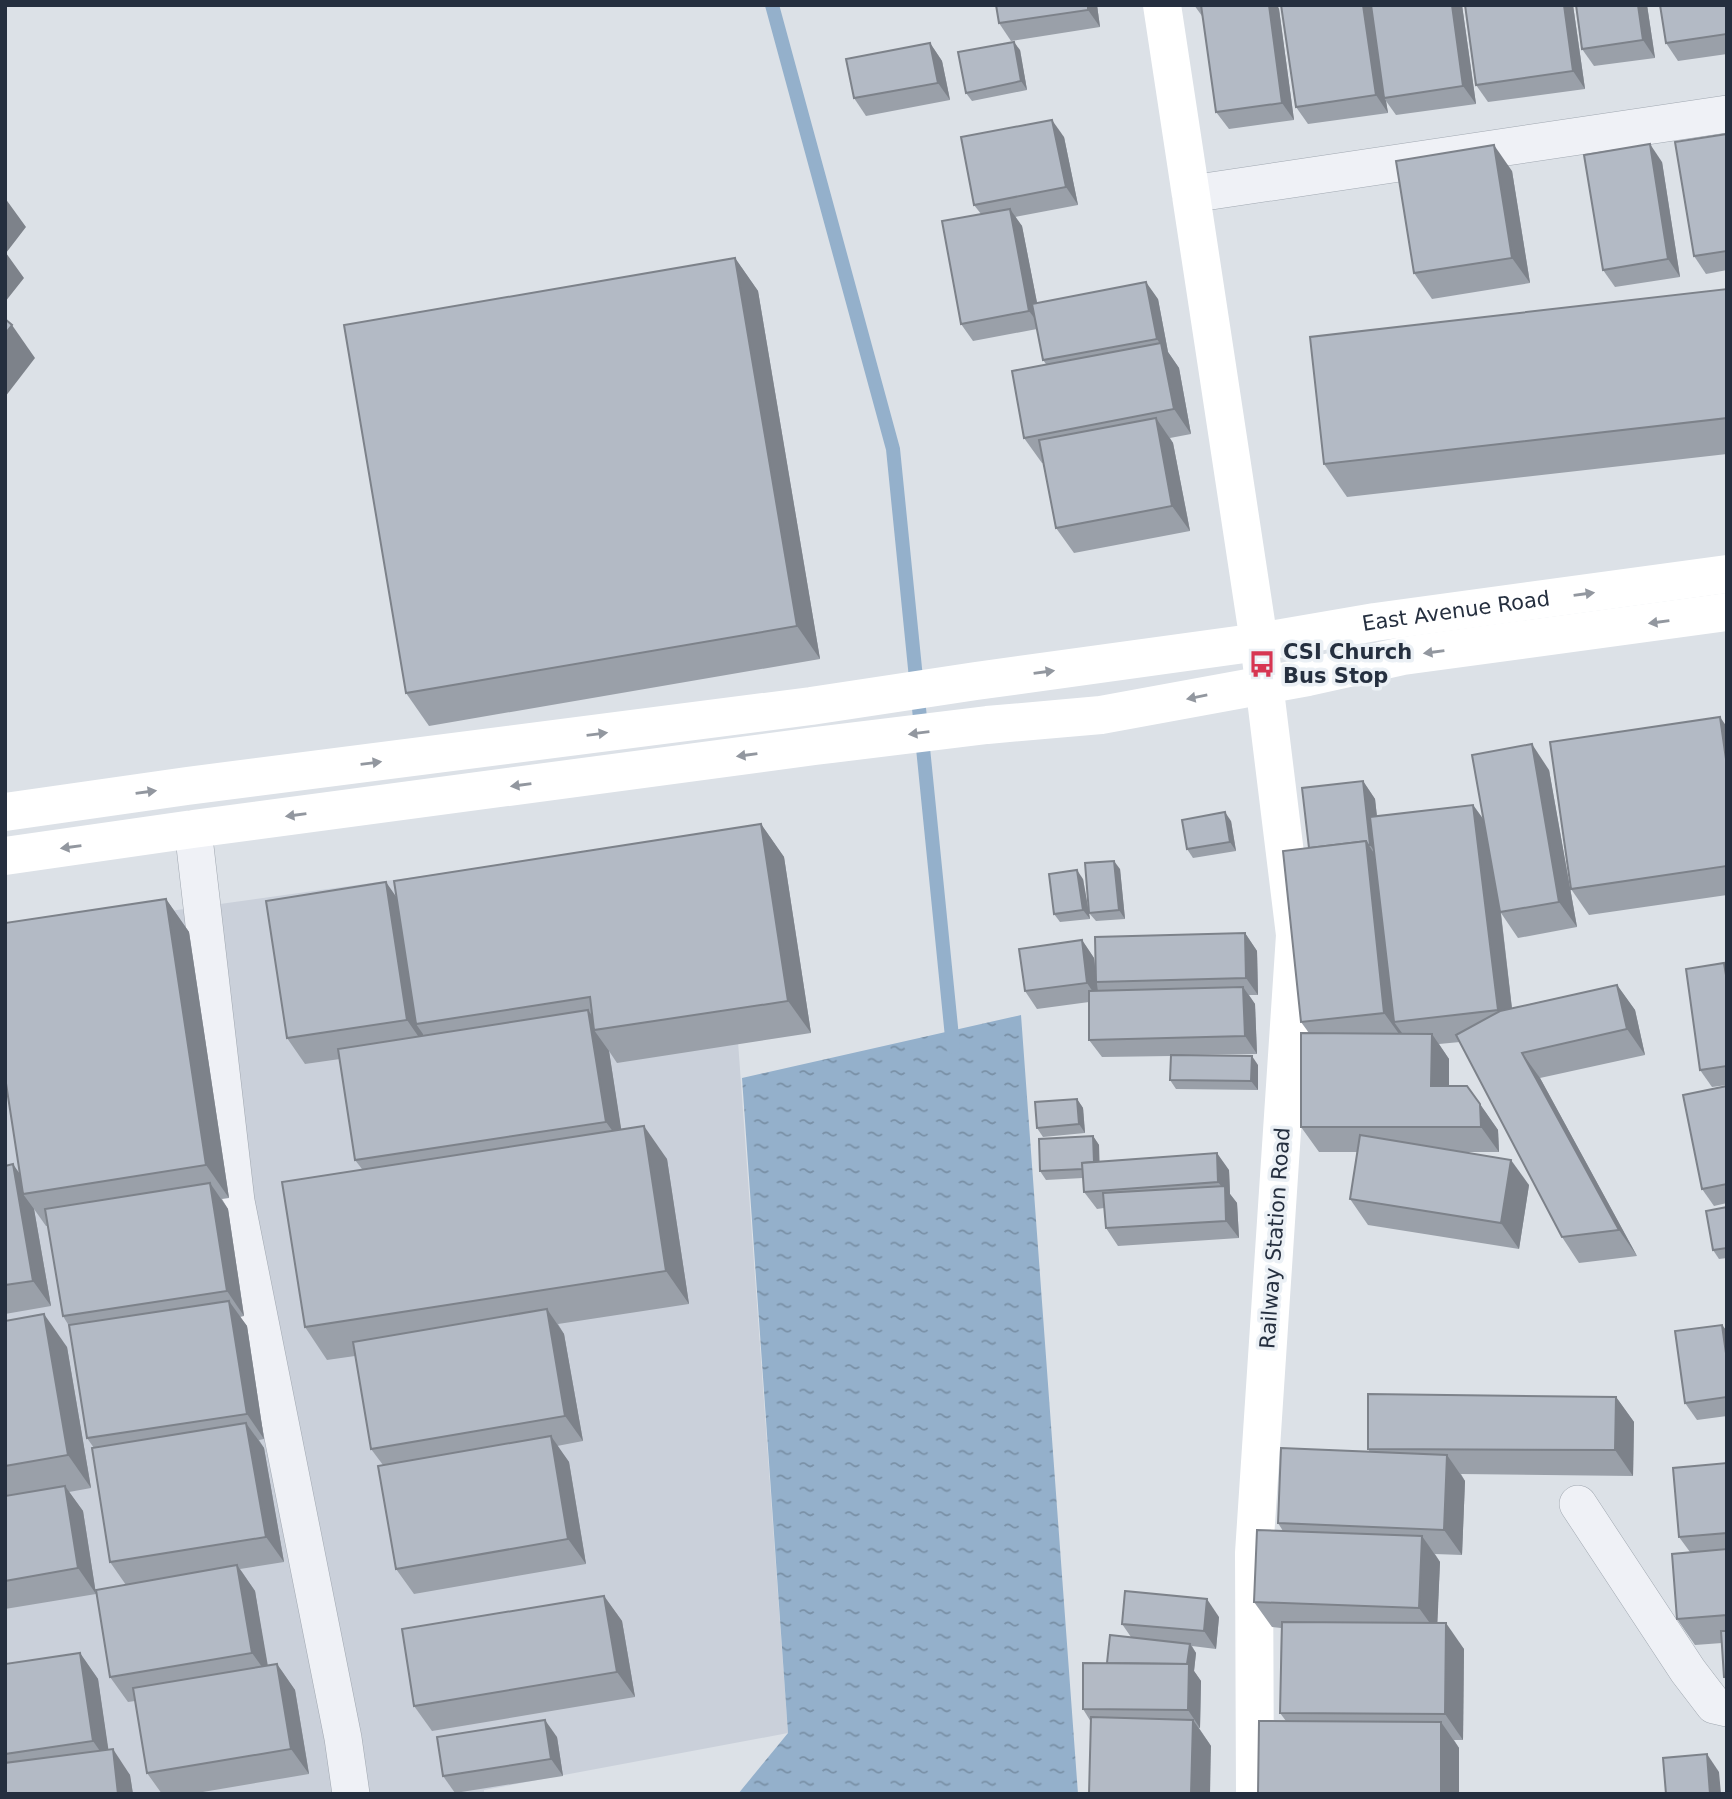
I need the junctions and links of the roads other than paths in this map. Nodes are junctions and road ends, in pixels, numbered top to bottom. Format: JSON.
{"nodes":[{"id":1,"x":1163,"y":5,"type":"edge"},
{"id":2,"x":1727,"y":114,"type":"edge"},
{"id":3,"x":1191,"y":194,"type":"junction"},
{"id":4,"x":1727,"y":574,"type":"edge"},
{"id":5,"x":1727,"y":612,"type":"edge"},
{"id":6,"x":1259,"y":642,"type":"junction"},
{"id":7,"x":1264,"y":684,"type":"junction"},
{"id":8,"x":5,"y":812,"type":"edge"},
{"id":9,"x":192,"y":829,"type":"junction"},
{"id":10,"x":5,"y":856,"type":"edge"},
{"id":11,"x":1577,"y":1504,"type":"dead end"},
{"id":12,"x":1727,"y":1708,"type":"edge"},
{"id":13,"x":351,"y":1794,"type":"edge"},
{"id":14,"x":1255,"y":1794,"type":"edge"}],
"edges":[{"from":1,"to":3,"type":"main road","name":"Railway Station Road"},
{"from":2,"to":3,"type":"street"},
{"from":3,"to":6,"type":"main road","name":"Railway Station Road"},
{"from":6,"to":4,"type":"main road","name":"East Avenue Road","one_way":true},
{"from":5,"to":7,"type":"main road","name":"East Avenue Road","one_way":true},
{"from":6,"to":7,"type":"main road","name":"Railway Station Road"},
{"from":8,"to":6,"type":"main road","name":"East Avenue Road","one_way":true},
{"from":7,"to":9,"type":"main road","name":"East Avenue Road","one_way":true},
{"from":7,"to":14,"type":"main road","name":"Railway Station Road"},
{"from":9,"to":10,"type":"main road","name":"East Avenue Road","one_way":true},
{"from":9,"to":13,"type":"street"},
{"from":11,"to":12,"type":"street"}]}
